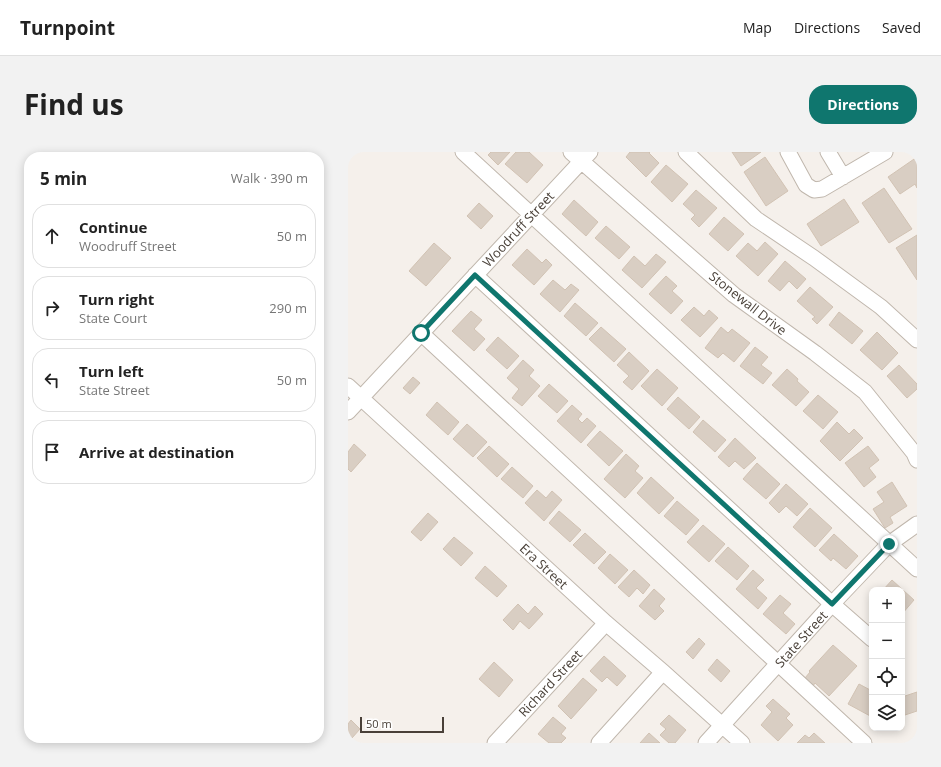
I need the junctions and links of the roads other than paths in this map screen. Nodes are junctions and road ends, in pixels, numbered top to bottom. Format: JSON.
{"nodes":[{"id":1,"x":463,"y":152,"type":"edge"},
{"id":2,"x":686,"y":152,"type":"edge"},
{"id":3,"x":788,"y":152,"type":"edge"},
{"id":4,"x":828,"y":152,"type":"edge"},
{"id":5,"x":877,"y":154,"type":"edge"},
{"id":6,"x":581,"y":155,"type":"edge"},
{"id":7,"x":843,"y":177,"type":"junction"},
{"id":8,"x":532,"y":215,"type":"junction"},
{"id":9,"x":475,"y":275,"type":"junction"},
{"id":10,"x":421,"y":333,"type":"junction"},
{"id":11,"x":917,"y":340,"type":"edge"},
{"id":12,"x":348,"y":386,"type":"edge"},
{"id":13,"x":361,"y":398,"type":"junction"},
{"id":14,"x":348,"y":412,"type":"edge"},
{"id":15,"x":917,"y":460,"type":"edge"},
{"id":16,"x":917,"y":524,"type":"edge"},
{"id":17,"x":889,"y":544,"type":"junction"},
{"id":18,"x":917,"y":569,"type":"edge"},
{"id":19,"x":832,"y":604,"type":"junction"},
{"id":20,"x":606,"y":623,"type":"junction"},
{"id":21,"x":869,"y":636,"type":"edge"},
{"id":22,"x":778,"y":664,"type":"junction"},
{"id":23,"x":663,"y":672,"type":"junction"},
{"id":24,"x":722,"y":725,"type":"junction"},
{"id":25,"x":495,"y":743,"type":"edge"},
{"id":26,"x":599,"y":743,"type":"edge"},
{"id":27,"x":706,"y":743,"type":"edge"},
{"id":28,"x":742,"y":743,"type":"edge"},
{"id":29,"x":864,"y":743,"type":"edge"}],
"edges":[{"from":1,"to":8,"type":"street"},
{"from":2,"to":11,"type":"street"},
{"from":3,"to":7,"type":"street"},
{"from":4,"to":7,"type":"street"},
{"from":5,"to":7,"type":"street"},
{"from":6,"to":8,"type":"street","name":"Woodruff Street"},
{"from":6,"to":15,"type":"street","name":"Stonewall Drive"},
{"from":8,"to":9,"type":"street","name":"Woodruff Street"},
{"from":8,"to":17,"type":"street"},
{"from":9,"to":10,"type":"street","name":"Woodruff Street"},
{"from":9,"to":19,"type":"street"},
{"from":10,"to":13,"type":"street","name":"Woodruff Street"},
{"from":10,"to":22,"type":"street"},
{"from":12,"to":13,"type":"street","name":"Era Street"},
{"from":13,"to":14,"type":"street","name":"Woodruff Street"},
{"from":13,"to":20,"type":"street","name":"Era Street"},
{"from":16,"to":17,"type":"street","name":"State Street"},
{"from":17,"to":18,"type":"street"},
{"from":17,"to":19,"type":"street","name":"State Street"},
{"from":19,"to":21,"type":"street"},
{"from":19,"to":22,"type":"street","name":"State Street"},
{"from":20,"to":23,"type":"street","name":"Era Street"},
{"from":20,"to":25,"type":"street","name":"Richard Street"},
{"from":22,"to":24,"type":"street","name":"State Street"},
{"from":22,"to":29,"type":"street"},
{"from":23,"to":24,"type":"street","name":"Era Street"},
{"from":23,"to":26,"type":"street"},
{"from":24,"to":27,"type":"street","name":"State Street"},
{"from":24,"to":28,"type":"street","name":"Era Street"}]}
